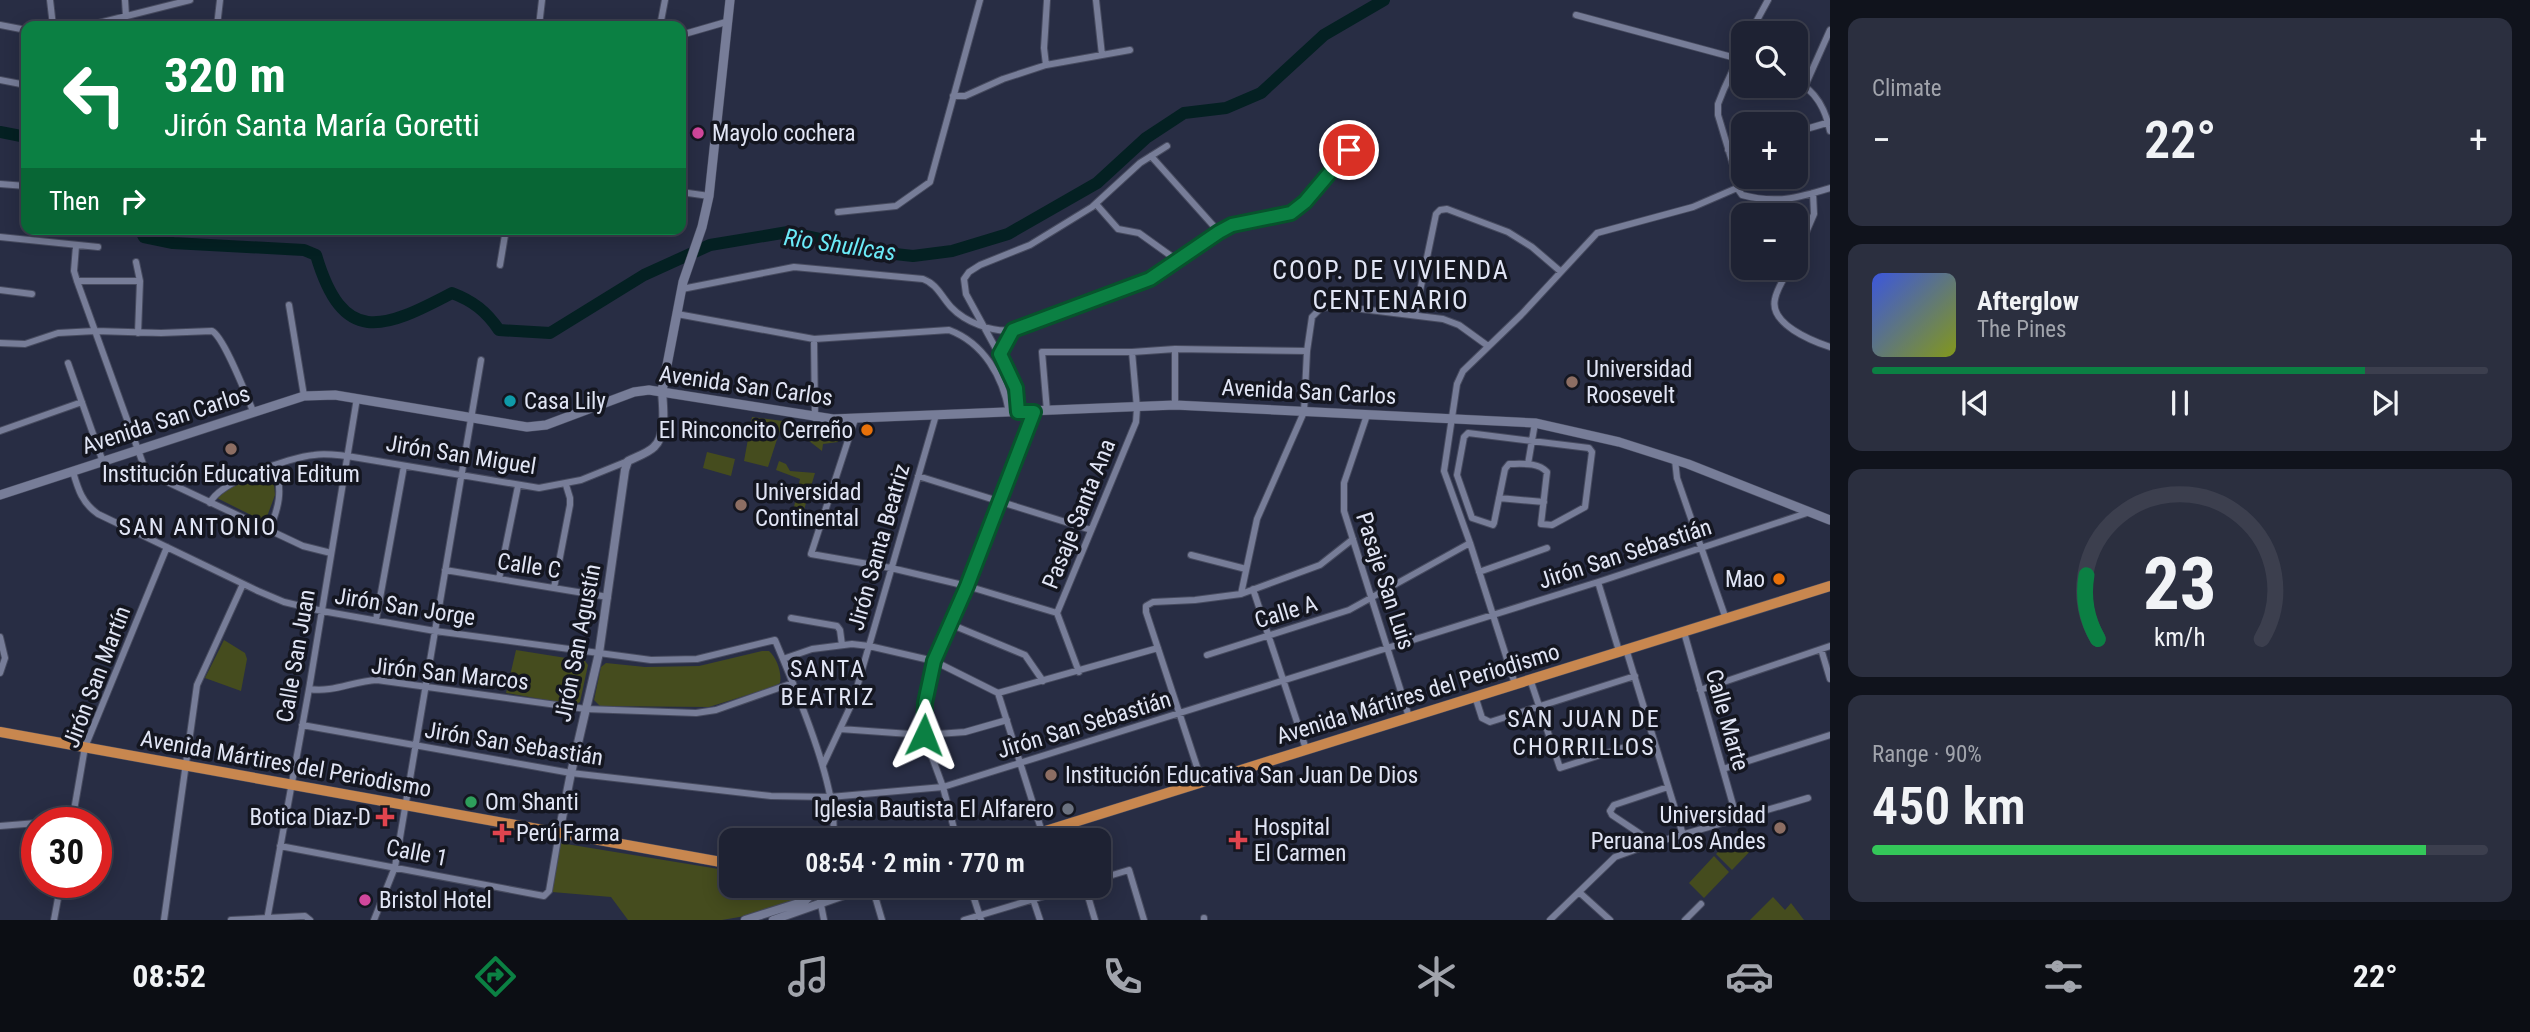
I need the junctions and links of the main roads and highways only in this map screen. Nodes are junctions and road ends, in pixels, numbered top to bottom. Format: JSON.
{"nodes":[{"id":1,"x":730,"y":0,"type":"edge"},
{"id":2,"x":662,"y":391,"type":"junction"},
{"id":3,"x":0,"y":495,"type":"edge"},
{"id":4,"x":1830,"y":520,"type":"edge"},
{"id":5,"x":1830,"y":586,"type":"edge"},
{"id":6,"x":0,"y":732,"type":"edge"},
{"id":7,"x":1055,"y":828,"type":"edge"},
{"id":8,"x":719,"y":862,"type":"edge"}],
"edges":[{"from":1,"to":2,"type":"main road"},
{"from":2,"to":3,"type":"main road","name":"Avenida San Carlos"},
{"from":2,"to":4,"type":"main road","name":"Avenida San Carlos"},
{"from":5,"to":7,"type":"main road","name":"Avenida Mártires del Periodismo"},
{"from":6,"to":8,"type":"main road","name":"Avenida Mártires del Periodismo"}]}
